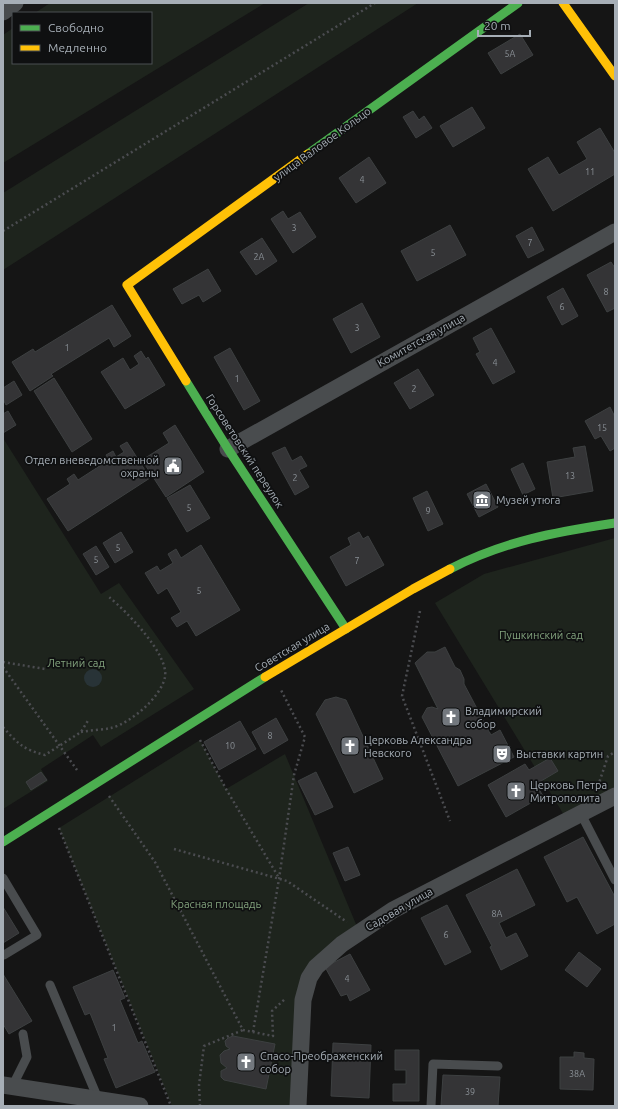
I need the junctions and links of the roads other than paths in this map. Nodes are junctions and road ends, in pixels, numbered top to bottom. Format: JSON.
{"nodes":[{"id":1,"x":15,"y":3,"type":"edge"},
{"id":2,"x":518,"y":3,"type":"edge"},
{"id":3,"x":563,"y":3,"type":"edge"},
{"id":4,"x":3,"y":12,"type":"edge"},
{"id":5,"x":615,"y":76,"type":"edge"},
{"id":6,"x":615,"y":232,"type":"edge"},
{"id":7,"x":127,"y":285,"type":"joint"},
{"id":8,"x":228,"y":449,"type":"junction"},
{"id":9,"x":615,"y":523,"type":"edge"},
{"id":10,"x":346,"y":629,"type":"junction"},
{"id":11,"x":615,"y":796,"type":"edge"},
{"id":12,"x":586,"y":812,"type":"junction"},
{"id":13,"x":3,"y":842,"type":"edge"},
{"id":14,"x":3,"y":878,"type":"edge"},
{"id":15,"x":615,"y":880,"type":"edge"},
{"id":16,"x":4,"y":955,"type":"edge"},
{"id":17,"x":50,"y":985,"type":"dead end"},
{"id":18,"x":23,"y":1034,"type":"dead end"},
{"id":19,"x":498,"y":1066,"type":"dead end"},
{"id":20,"x":8,"y":1086,"type":"edge"},
{"id":21,"x":99,"y":1101,"type":"junction"},
{"id":22,"x":140,"y":1106,"type":"edge"},
{"id":23,"x":298,"y":1106,"type":"edge"},
{"id":24,"x":431,"y":1106,"type":"edge"}],
"edges":[{"from":1,"to":4,"type":"street"},
{"from":2,"to":7,"type":"street","name":"улица Валовое Кольцо"},
{"from":3,"to":5,"type":"street"},
{"from":6,"to":8,"type":"street","name":"Комитетская улица"},
{"from":7,"to":8,"type":"street","name":"Горсоветовский переулок"},
{"from":8,"to":10,"type":"street","name":"Горсоветовский переулок"},
{"from":9,"to":10,"type":"street","name":"Советская улица"},
{"from":10,"to":13,"type":"street","name":"Советская улица"},
{"from":11,"to":12,"type":"street","name":"Садовая улица"},
{"from":12,"to":15,"type":"lane"},
{"from":12,"to":23,"type":"street","name":"Садовая улица"},
{"from":14,"to":16,"type":"lane"},
{"from":17,"to":21,"type":"lane"},
{"from":18,"to":20,"type":"lane"},
{"from":19,"to":24,"type":"lane"},
{"from":20,"to":21,"type":"street"},
{"from":21,"to":22,"type":"street"}]}
